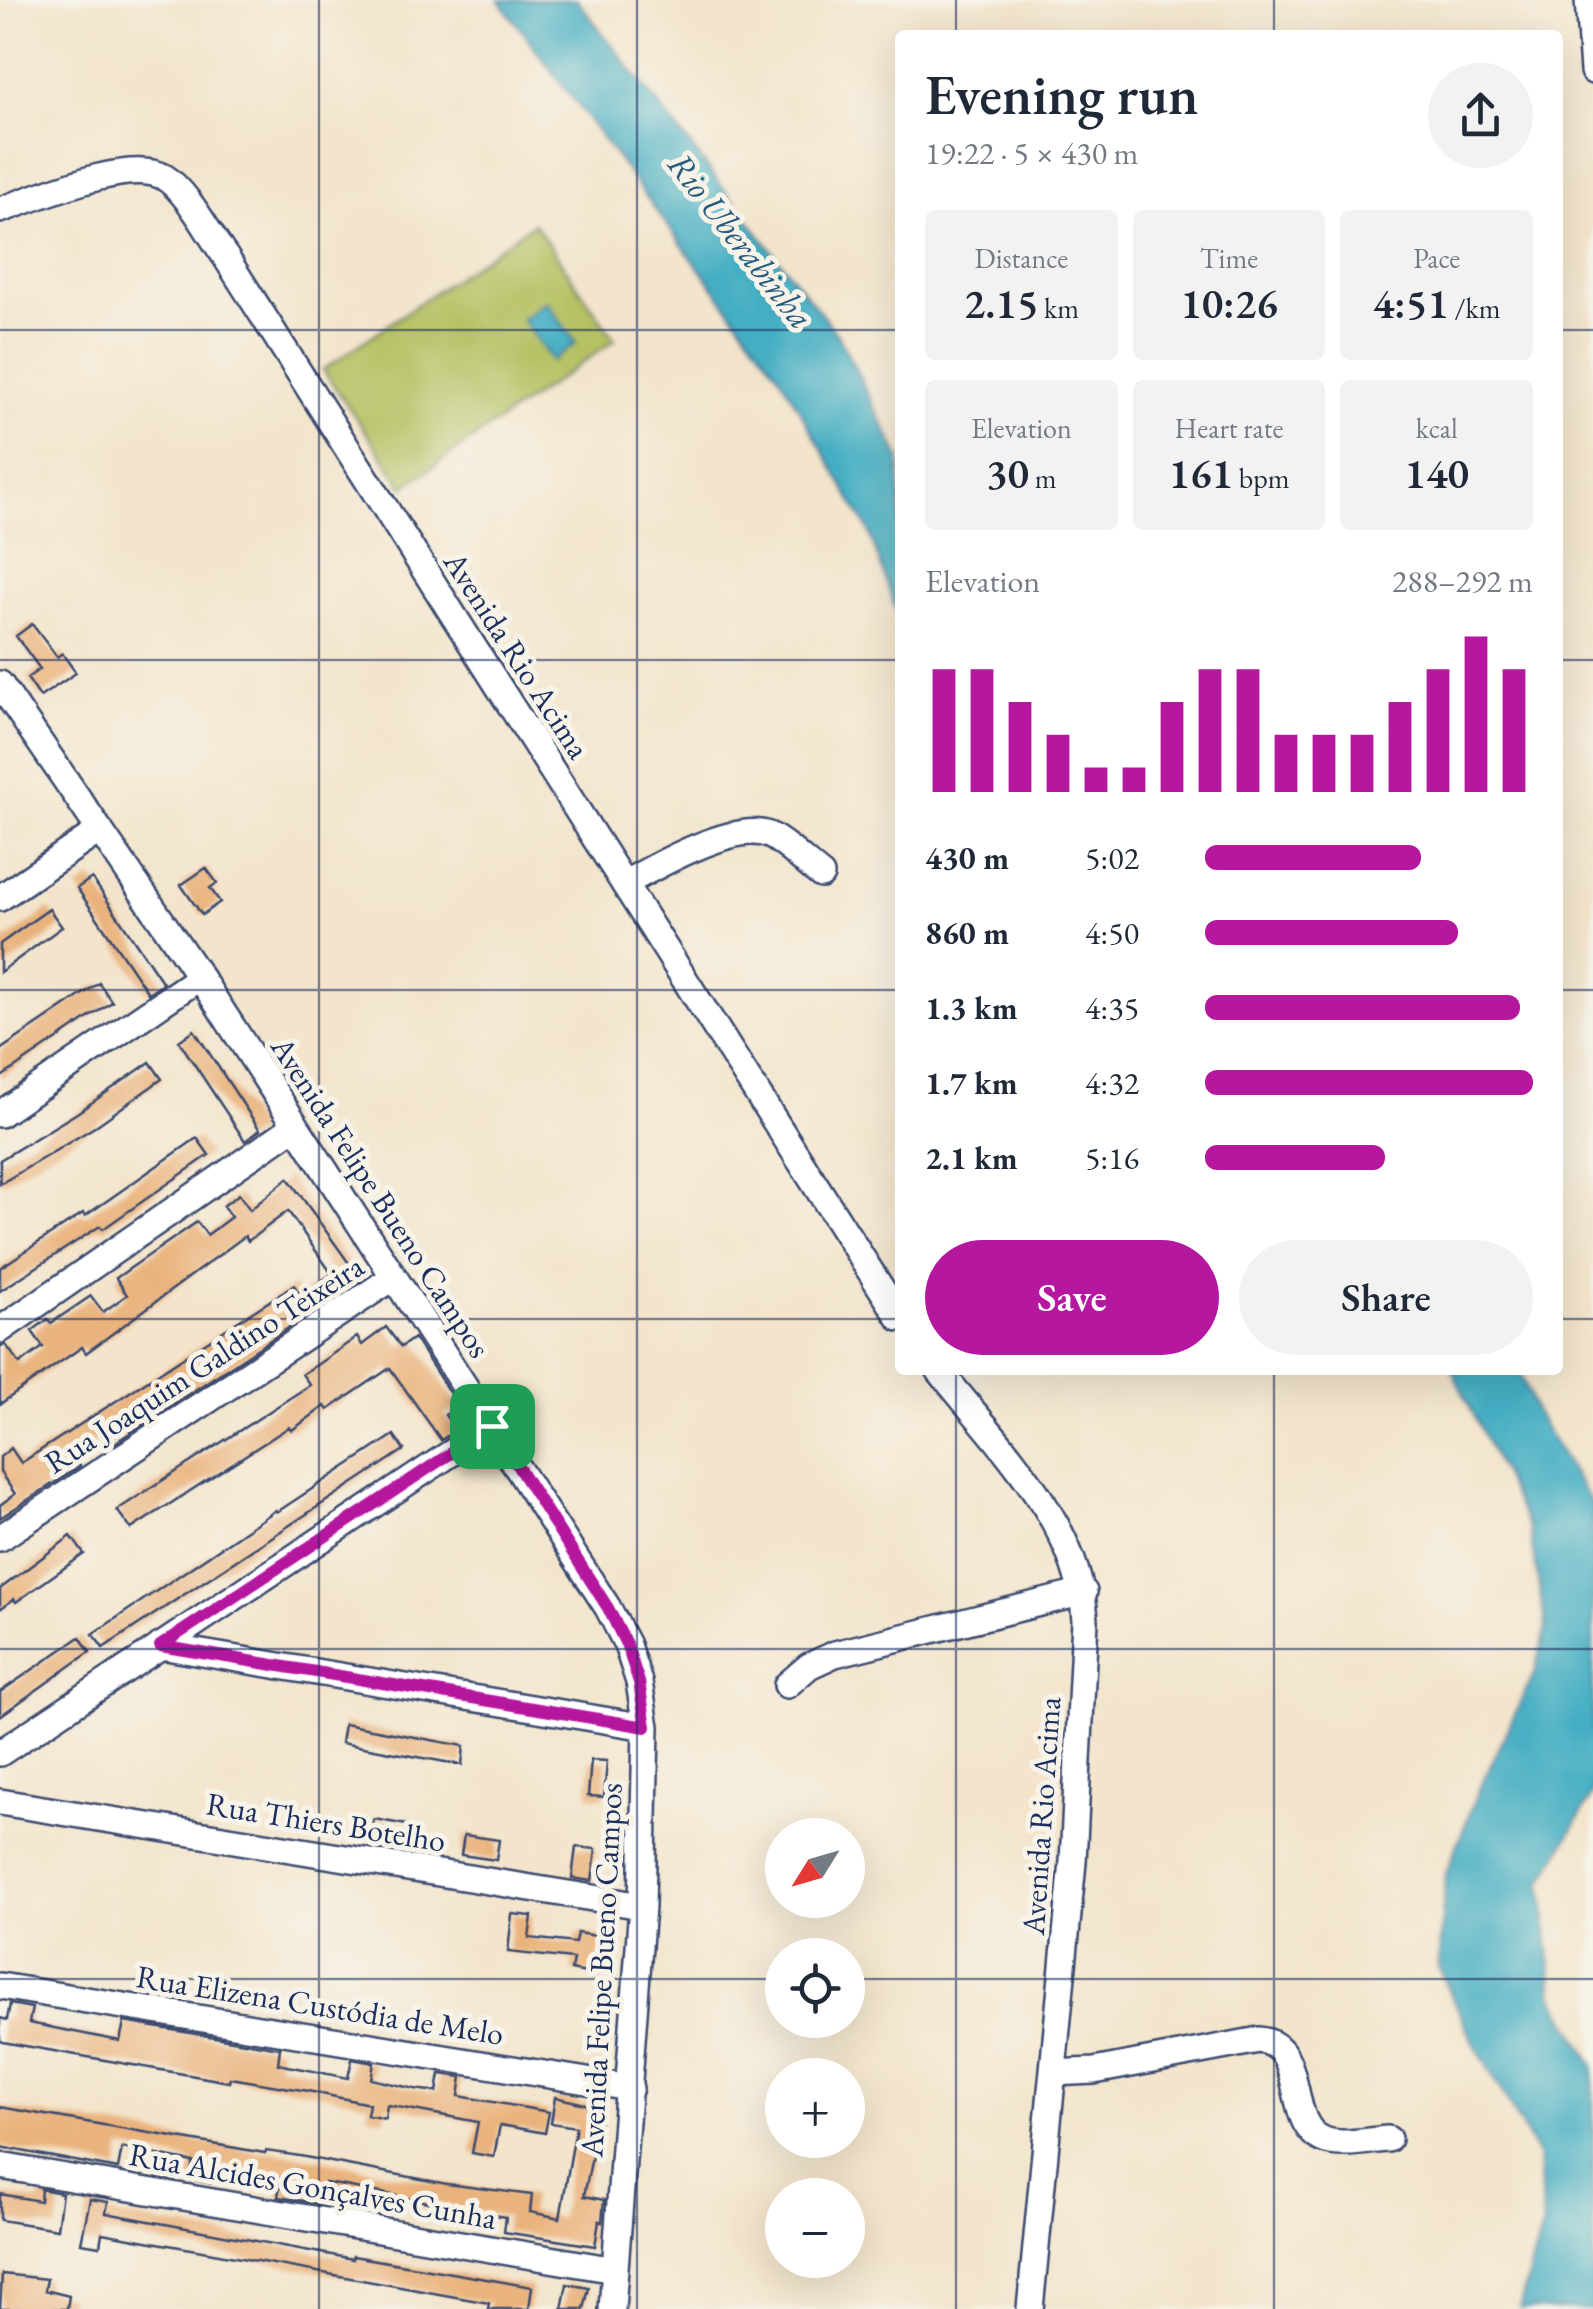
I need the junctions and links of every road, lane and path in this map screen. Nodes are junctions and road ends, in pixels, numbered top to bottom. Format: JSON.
{"nodes":[{"id":1,"x":1588,"y":0,"type":"edge"},
{"id":2,"x":1593,"y":70,"type":"edge"},
{"id":3,"x":0,"y":210,"type":"edge"},
{"id":4,"x":0,"y":684,"type":"edge"},
{"id":5,"x":100,"y":830,"type":"junction"},
{"id":6,"x":821,"y":875,"type":"dead end"},
{"id":7,"x":624,"y":884,"type":"junction"},
{"id":8,"x":0,"y":898,"type":"edge"},
{"id":9,"x":200,"y":977,"type":"junction"},
{"id":10,"x":0,"y":1114,"type":"edge"},
{"id":11,"x":296,"y":1126,"type":"junction"},
{"id":12,"x":394,"y":1277,"type":"junction"},
{"id":13,"x":895,"y":1310,"type":"edge"},
{"id":14,"x":0,"y":1330,"type":"edge"},
{"id":15,"x":943,"y":1375,"type":"edge"},
{"id":16,"x":492,"y":1426,"type":"junction"},
{"id":17,"x":0,"y":1538,"type":"edge"},
{"id":18,"x":1084,"y":1592,"type":"junction"},
{"id":19,"x":160,"y":1646,"type":"junction"},
{"id":20,"x":787,"y":1684,"type":"dead end"},
{"id":21,"x":646,"y":1727,"type":"junction"},
{"id":22,"x":0,"y":1753,"type":"edge"},
{"id":23,"x":0,"y":1802,"type":"edge"},
{"id":24,"x":642,"y":1906,"type":"junction"},
{"id":25,"x":0,"y":1986,"type":"edge"},
{"id":26,"x":1053,"y":2073,"type":"junction"},
{"id":27,"x":630,"y":2088,"type":"junction"},
{"id":28,"x":1388,"y":2138,"type":"dead end"},
{"id":29,"x":0,"y":2166,"type":"edge"},
{"id":30,"x":614,"y":2270,"type":"junction"},
{"id":31,"x":612,"y":2309,"type":"edge"},
{"id":32,"x":1030,"y":2309,"type":"edge"}],
"edges":[{"from":1,"to":2,"type":"street"},
{"from":3,"to":7,"type":"street","name":"Avenida Rio Acima"},
{"from":4,"to":5,"type":"street","name":"Avenida Felipe Bueno Campos"},
{"from":5,"to":8,"type":"street"},
{"from":5,"to":9,"type":"street","name":"Avenida Felipe Bueno Campos"},
{"from":6,"to":7,"type":"street"},
{"from":7,"to":13,"type":"street","name":"Avenida Rio Acima"},
{"from":9,"to":10,"type":"street"},
{"from":9,"to":11,"type":"street","name":"Avenida Felipe Bueno Campos"},
{"from":11,"to":12,"type":"street","name":"Avenida Felipe Bueno Campos"},
{"from":11,"to":14,"type":"street"},
{"from":12,"to":16,"type":"street","name":"Avenida Felipe Bueno Campos"},
{"from":12,"to":17,"type":"street","name":"Rua Joaquim Galdino Teixeira"},
{"from":15,"to":18,"type":"street","name":"Avenida Rio Acima"},
{"from":16,"to":19,"type":"street"},
{"from":16,"to":21,"type":"street","name":"Avenida Felipe Bueno Campos"},
{"from":18,"to":20,"type":"street"},
{"from":18,"to":26,"type":"street","name":"Avenida Rio Acima"},
{"from":19,"to":21,"type":"street"},
{"from":19,"to":22,"type":"street"},
{"from":21,"to":24,"type":"street","name":"Avenida Felipe Bueno Campos"},
{"from":23,"to":24,"type":"street","name":"Rua Thiers Botelho"},
{"from":24,"to":27,"type":"street","name":"Avenida Felipe Bueno Campos"},
{"from":25,"to":27,"type":"street","name":"Rua Elizena Custódia de Melo"},
{"from":26,"to":28,"type":"street"},
{"from":26,"to":32,"type":"street","name":"Avenida Rio Acima"},
{"from":27,"to":30,"type":"street","name":"Avenida Felipe Bueno Campos"},
{"from":29,"to":30,"type":"street","name":"Rua Alcides Gonçalves Cunha"},
{"from":30,"to":31,"type":"street","name":"Avenida Felipe Bueno Campos"}]}
